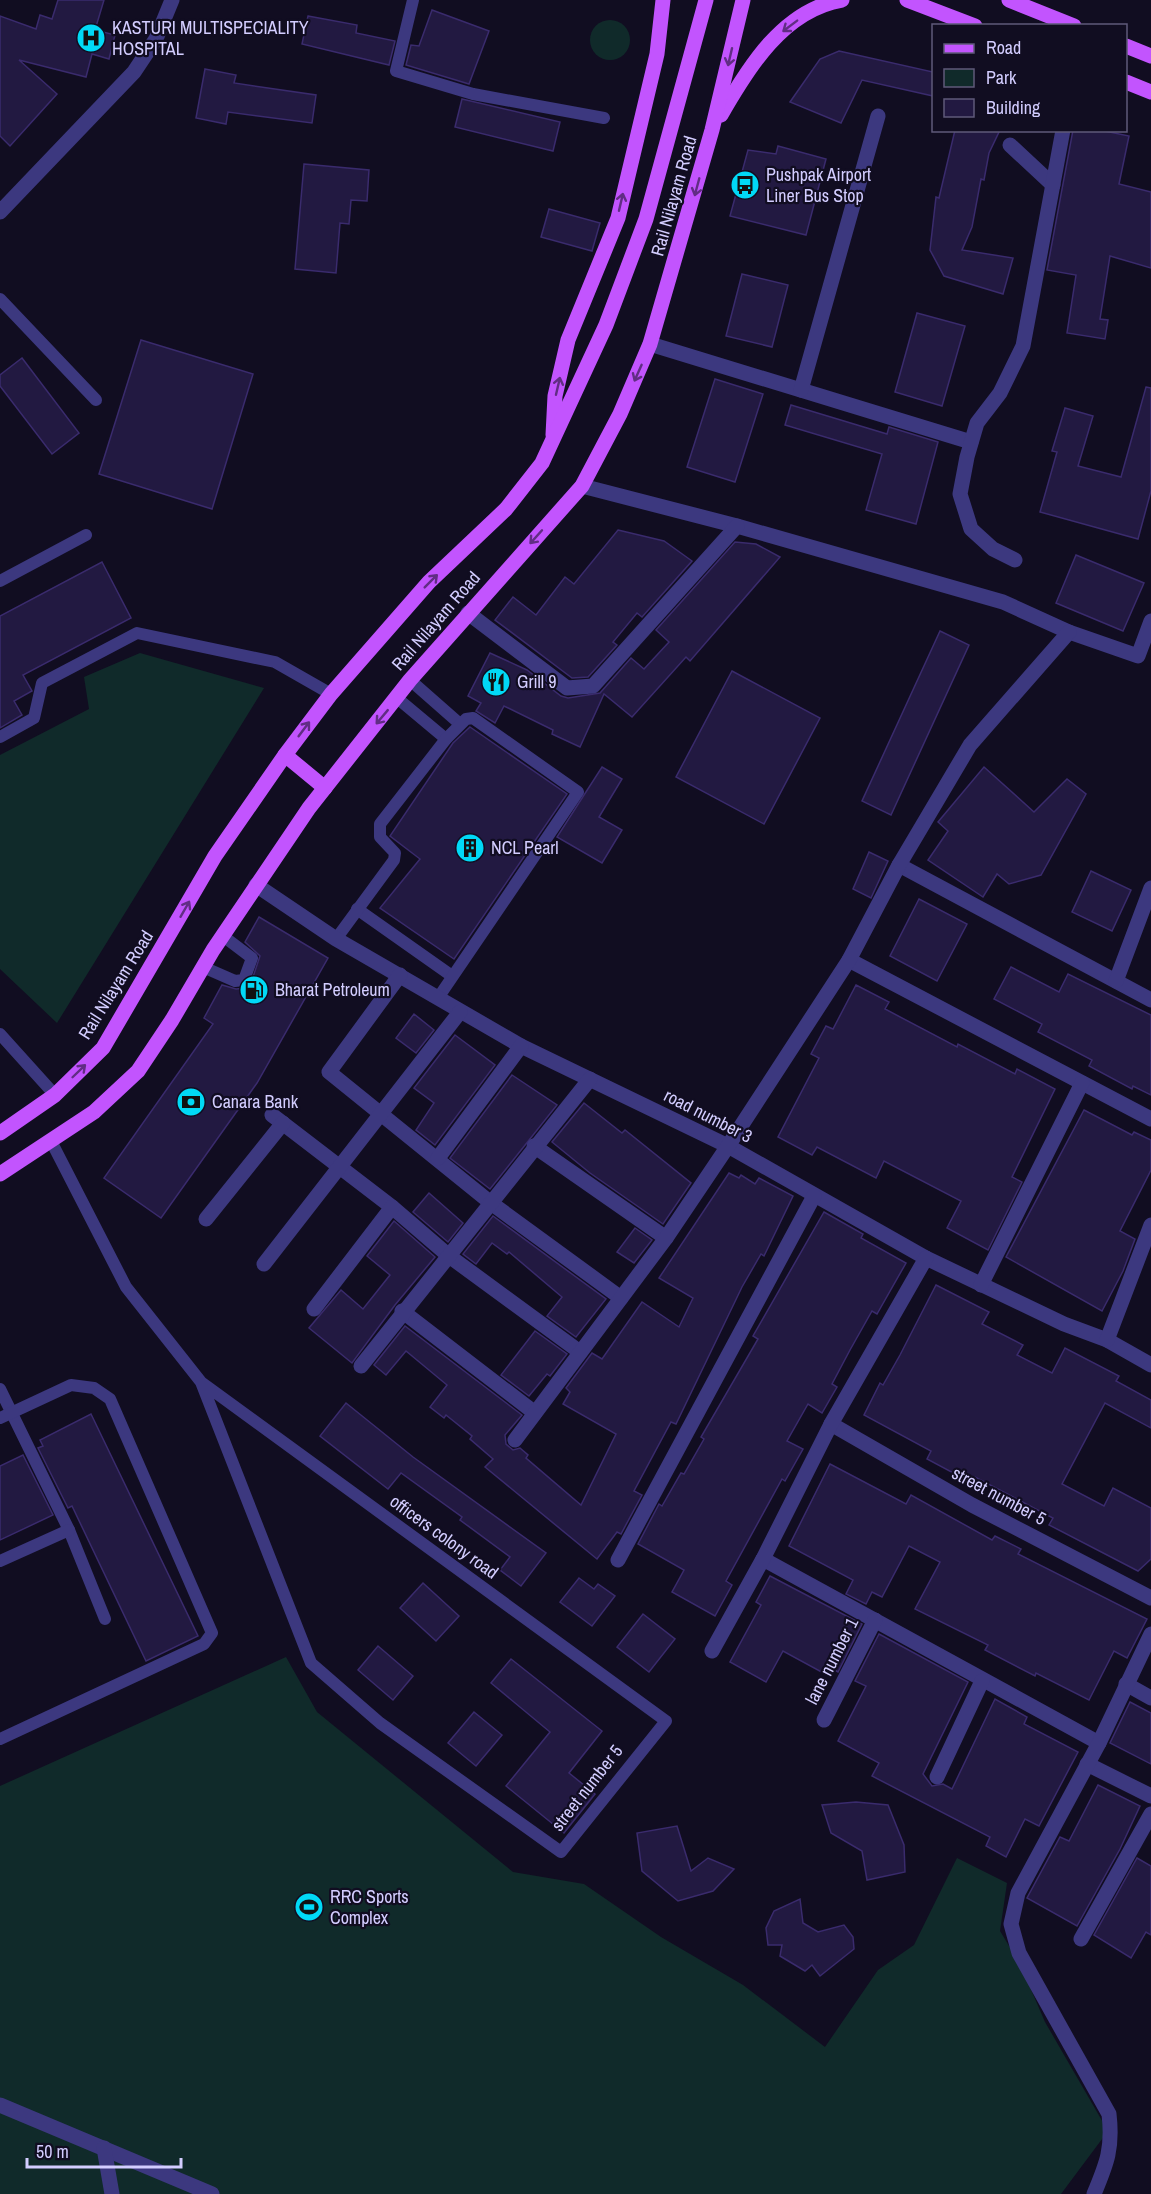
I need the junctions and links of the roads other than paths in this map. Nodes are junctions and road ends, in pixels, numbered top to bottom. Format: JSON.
{"nodes":[{"id":1,"x":172,"y":0,"type":"edge"},
{"id":2,"x":413,"y":0,"type":"edge"},
{"id":3,"x":663,"y":0,"type":"edge"},
{"id":4,"x":706,"y":0,"type":"edge"},
{"id":5,"x":743,"y":0,"type":"edge"},
{"id":6,"x":842,"y":0,"type":"edge"},
{"id":7,"x":896,"y":0,"type":"edge"},
{"id":8,"x":1009,"y":0,"type":"edge"},
{"id":9,"x":911,"y":1,"type":"edge"},
{"id":10,"x":970,"y":24,"type":"edge"},
{"id":11,"x":1069,"y":24,"type":"edge"},
{"id":12,"x":1127,"y":47,"type":"edge"},
{"id":13,"x":1151,"y":56,"type":"edge"},
{"id":14,"x":1127,"y":83,"type":"edge"},
{"id":15,"x":1151,"y":92,"type":"edge"},
{"id":16,"x":878,"y":116,"type":"dead end"},
{"id":17,"x":604,"y":117,"type":"dead end"},
{"id":18,"x":712,"y":130,"type":"junction"},
{"id":19,"x":1063,"y":132,"type":"edge"},
{"id":20,"x":1010,"y":145,"type":"dead end"},
{"id":21,"x":1053,"y":185,"type":"junction"},
{"id":22,"x":0,"y":212,"type":"edge"},
{"id":23,"x":0,"y":299,"type":"edge"},
{"id":24,"x":650,"y":345,"type":"junction"},
{"id":25,"x":801,"y":390,"type":"junction"},
{"id":26,"x":96,"y":400,"type":"dead end"},
{"id":27,"x":971,"y":442,"type":"junction"},
{"id":28,"x":552,"y":444,"type":"junction"},
{"id":29,"x":582,"y":486,"type":"junction"},
{"id":30,"x":737,"y":526,"type":"junction"},
{"id":31,"x":86,"y":534,"type":"dead end"},
{"id":32,"x":1015,"y":560,"type":"dead end"},
{"id":33,"x":0,"y":581,"type":"edge"},
{"id":34,"x":468,"y":613,"type":"junction"},
{"id":35,"x":1151,"y":621,"type":"edge"},
{"id":36,"x":1069,"y":632,"type":"junction"},
{"id":37,"x":410,"y":680,"type":"junction"},
{"id":38,"x":331,"y":694,"type":"junction"},
{"id":39,"x":397,"y":698,"type":"junction"},
{"id":40,"x":460,"y":724,"type":"junction"},
{"id":41,"x":0,"y":737,"type":"edge"},
{"id":42,"x":446,"y":739,"type":"junction"},
{"id":43,"x":285,"y":754,"type":"junction"},
{"id":44,"x":325,"y":788,"type":"junction"},
{"id":45,"x":899,"y":865,"type":"junction"},
{"id":46,"x":256,"y":885,"type":"junction"},
{"id":47,"x":1151,"y":888,"type":"edge"},
{"id":48,"x":357,"y":909,"type":"junction"},
{"id":49,"x":223,"y":936,"type":"junction"},
{"id":50,"x":336,"y":939,"type":"junction"},
{"id":51,"x":849,"y":960,"type":"junction"},
{"id":52,"x":203,"y":968,"type":"junction"},
{"id":53,"x":400,"y":975,"type":"junction"},
{"id":54,"x":452,"y":976,"type":"junction"},
{"id":55,"x":1116,"y":981,"type":"junction"},
{"id":56,"x":438,"y":998,"type":"junction"},
{"id":57,"x":1151,"y":1000,"type":"edge"},
{"id":58,"x":460,"y":1012,"type":"junction"},
{"id":59,"x":0,"y":1034,"type":"edge"},
{"id":60,"x":521,"y":1046,"type":"junction"},
{"id":61,"x":590,"y":1079,"type":"junction"},
{"id":62,"x":1082,"y":1083,"type":"junction"},
{"id":63,"x":54,"y":1095,"type":"junction"},
{"id":64,"x":381,"y":1114,"type":"junction"},
{"id":65,"x":1151,"y":1119,"type":"edge"},
{"id":66,"x":0,"y":1133,"type":"edge"},
{"id":67,"x":51,"y":1141,"type":"junction"},
{"id":68,"x":534,"y":1146,"type":"junction"},
{"id":69,"x":728,"y":1146,"type":"junction"},
{"id":70,"x":438,"y":1158,"type":"junction"},
{"id":71,"x":338,"y":1168,"type":"junction"},
{"id":72,"x":0,"y":1174,"type":"edge"},
{"id":73,"x":814,"y":1196,"type":"junction"},
{"id":74,"x":491,"y":1203,"type":"junction"},
{"id":75,"x":393,"y":1207,"type":"junction"},
{"id":76,"x":207,"y":1219,"type":"dead end"},
{"id":77,"x":1151,"y":1226,"type":"edge"},
{"id":78,"x":666,"y":1238,"type":"junction"},
{"id":79,"x":449,"y":1256,"type":"junction"},
{"id":80,"x":926,"y":1258,"type":"junction"},
{"id":81,"x":264,"y":1264,"type":"dead end"},
{"id":82,"x":981,"y":1285,"type":"junction"},
{"id":83,"x":621,"y":1298,"type":"junction"},
{"id":84,"x":314,"y":1309,"type":"dead end"},
{"id":85,"x":402,"y":1311,"type":"junction"},
{"id":86,"x":1107,"y":1340,"type":"junction"},
{"id":87,"x":580,"y":1352,"type":"junction"},
{"id":88,"x":1151,"y":1365,"type":"edge"},
{"id":89,"x":361,"y":1366,"type":"dead end"},
{"id":90,"x":201,"y":1382,"type":"junction"},
{"id":91,"x":0,"y":1389,"type":"edge"},
{"id":92,"x":535,"y":1413,"type":"junction"},
{"id":93,"x":5,"y":1416,"type":"edge"},
{"id":94,"x":831,"y":1424,"type":"junction"},
{"id":95,"x":515,"y":1440,"type":"dead end"},
{"id":96,"x":69,"y":1530,"type":"junction"},
{"id":97,"x":763,"y":1559,"type":"junction"},
{"id":98,"x":618,"y":1560,"type":"dead end"},
{"id":99,"x":0,"y":1561,"type":"edge"},
{"id":100,"x":1151,"y":1598,"type":"edge"},
{"id":101,"x":105,"y":1619,"type":"dead end"},
{"id":102,"x":875,"y":1620,"type":"junction"},
{"id":103,"x":1151,"y":1634,"type":"edge"},
{"id":104,"x":712,"y":1652,"type":"dead end"},
{"id":105,"x":982,"y":1681,"type":"junction"},
{"id":106,"x":1126,"y":1684,"type":"junction"},
{"id":107,"x":1151,"y":1698,"type":"edge"},
{"id":108,"x":666,"y":1720,"type":"joint"},
{"id":109,"x":824,"y":1720,"type":"dead end"},
{"id":110,"x":0,"y":1739,"type":"edge"},
{"id":111,"x":1099,"y":1743,"type":"junction"},
{"id":112,"x":1087,"y":1764,"type":"junction"},
{"id":113,"x":937,"y":1777,"type":"dead end"},
{"id":114,"x":1151,"y":1796,"type":"edge"},
{"id":115,"x":1151,"y":1814,"type":"edge"},
{"id":116,"x":1082,"y":1939,"type":"dead end"},
{"id":117,"x":0,"y":2105,"type":"edge"},
{"id":118,"x":104,"y":2148,"type":"junction"},
{"id":119,"x":112,"y":2194,"type":"edge"},
{"id":120,"x":212,"y":2194,"type":"edge"},
{"id":121,"x":1094,"y":2194,"type":"edge"}],
"edges":[{"from":1,"to":22,"type":"street"},
{"from":2,"to":17,"type":"lane"},
{"from":28,"to":3,"type":"main road","one_way":true},
{"from":4,"to":28,"type":"main road","name":"Rail Nilayam Road"},
{"from":5,"to":18,"type":"main road","name":"Rail Nilayam Road","one_way":true},
{"from":6,"to":18,"type":"main road","one_way":true},
{"from":7,"to":9,"type":"main road"},
{"from":8,"to":11,"type":"main road"},
{"from":9,"to":10,"type":"main road"},
{"from":12,"to":13,"type":"main road"},
{"from":14,"to":15,"type":"main road"},
{"from":16,"to":25,"type":"street"},
{"from":18,"to":24,"type":"main road","name":"Rail Nilayam Road","one_way":true},
{"from":19,"to":21,"type":"street"},
{"from":20,"to":21,"type":"street"},
{"from":21,"to":27,"type":"street"},
{"from":23,"to":26,"type":"lane"},
{"from":24,"to":25,"type":"street"},
{"from":24,"to":29,"type":"main road","name":"Rail Nilayam Road","one_way":true},
{"from":25,"to":27,"type":"street"},
{"from":27,"to":32,"type":"street"},
{"from":38,"to":28,"type":"main road","name":"Rail Nilayam Road","one_way":true},
{"from":29,"to":30,"type":"street"},
{"from":29,"to":34,"type":"main road","name":"Rail Nilayam Road","one_way":true},
{"from":30,"to":34,"type":"street"},
{"from":30,"to":36,"type":"street"},
{"from":31,"to":33,"type":"lane"},
{"from":34,"to":37,"type":"main road","name":"Rail Nilayam Road"},
{"from":35,"to":36,"type":"street"},
{"from":36,"to":45,"type":"street"},
{"from":37,"to":39,"type":"main road","name":"Rail Nilayam Road"},
{"from":37,"to":40,"type":"lane"},
{"from":38,"to":41,"type":"lane"},
{"from":43,"to":38,"type":"main road","name":"Rail Nilayam Road","one_way":true},
{"from":39,"to":42,"type":"lane"},
{"from":39,"to":44,"type":"main road","name":"Rail Nilayam Road","one_way":true},
{"from":40,"to":42,"type":"lane"},
{"from":40,"to":54,"type":"lane"},
{"from":42,"to":48,"type":"lane"},
{"from":43,"to":44,"type":"main road"},
{"from":63,"to":43,"type":"main road","name":"Rail Nilayam Road","one_way":true},
{"from":44,"to":46,"type":"main road","name":"Rail Nilayam Road"},
{"from":45,"to":51,"type":"street"},
{"from":45,"to":55,"type":"street"},
{"from":46,"to":49,"type":"main road","name":"Rail Nilayam Road"},
{"from":46,"to":50,"type":"street","name":"road number 3"},
{"from":47,"to":55,"type":"street"},
{"from":48,"to":50,"type":"lane"},
{"from":48,"to":54,"type":"lane"},
{"from":49,"to":52,"type":"main road","name":"Rail Nilayam Road"},
{"from":49,"to":52,"type":"lane"},
{"from":50,"to":53,"type":"street","name":"road number 3"},
{"from":51,"to":62,"type":"street"},
{"from":51,"to":69,"type":"street"},
{"from":52,"to":67,"type":"main road","name":"Rail Nilayam Road"},
{"from":53,"to":56,"type":"street","name":"road number 3"},
{"from":53,"to":64,"type":"street"},
{"from":54,"to":56,"type":"lane"},
{"from":55,"to":57,"type":"street"},
{"from":56,"to":58,"type":"street","name":"road number 3"},
{"from":58,"to":60,"type":"street","name":"road number 3"},
{"from":58,"to":64,"type":"street"},
{"from":59,"to":63,"type":"lane"},
{"from":60,"to":61,"type":"street","name":"road number 3"},
{"from":60,"to":70,"type":"street"},
{"from":61,"to":68,"type":"street"},
{"from":61,"to":69,"type":"street","name":"road number 3"},
{"from":62,"to":65,"type":"street"},
{"from":62,"to":82,"type":"street"},
{"from":63,"to":66,"type":"main road","name":"Rail Nilayam Road"},
{"from":64,"to":70,"type":"street"},
{"from":64,"to":71,"type":"street"},
{"from":67,"to":72,"type":"main road","name":"Rail Nilayam Road"},
{"from":67,"to":90,"type":"lane"},
{"from":68,"to":74,"type":"street"},
{"from":68,"to":78,"type":"street"},
{"from":69,"to":73,"type":"street","name":"road number 3"},
{"from":69,"to":78,"type":"street"},
{"from":70,"to":74,"type":"street"},
{"from":71,"to":75,"type":"street"},
{"from":71,"to":76,"type":"street"},
{"from":71,"to":81,"type":"street"},
{"from":73,"to":80,"type":"street","name":"road number 3"},
{"from":73,"to":98,"type":"street"},
{"from":74,"to":79,"type":"street"},
{"from":74,"to":83,"type":"street"},
{"from":75,"to":79,"type":"street"},
{"from":75,"to":84,"type":"street"},
{"from":77,"to":86,"type":"street"},
{"from":78,"to":83,"type":"street"},
{"from":79,"to":85,"type":"street"},
{"from":79,"to":87,"type":"street"},
{"from":80,"to":82,"type":"street","name":"road number 3"},
{"from":80,"to":94,"type":"street"},
{"from":82,"to":86,"type":"street","name":"road number 3"},
{"from":83,"to":87,"type":"street"},
{"from":85,"to":89,"type":"street"},
{"from":85,"to":92,"type":"street"},
{"from":86,"to":88,"type":"street","name":"road number 3"},
{"from":87,"to":92,"type":"street"},
{"from":90,"to":108,"type":"lane","name":"officers colony road"},
{"from":90,"to":108,"type":"lane","name":"street number 5"},
{"from":91,"to":93,"type":"lane"},
{"from":92,"to":95,"type":"street"},
{"from":93,"to":96,"type":"lane"},
{"from":93,"to":110,"type":"lane"},
{"from":94,"to":97,"type":"street"},
{"from":94,"to":100,"type":"street","name":"street number 5"},
{"from":96,"to":99,"type":"lane"},
{"from":96,"to":101,"type":"lane"},
{"from":97,"to":102,"type":"street"},
{"from":97,"to":104,"type":"street"},
{"from":102,"to":105,"type":"street"},
{"from":102,"to":109,"type":"street","name":"lane number 1"},
{"from":103,"to":106,"type":"street"},
{"from":105,"to":111,"type":"street"},
{"from":105,"to":113,"type":"street"},
{"from":106,"to":107,"type":"street"},
{"from":106,"to":111,"type":"street"},
{"from":111,"to":112,"type":"street"},
{"from":112,"to":114,"type":"street"},
{"from":112,"to":121,"type":"street"},
{"from":115,"to":116,"type":"street"},
{"from":117,"to":118,"type":"street"},
{"from":118,"to":119,"type":"street"},
{"from":118,"to":120,"type":"street"}]}
